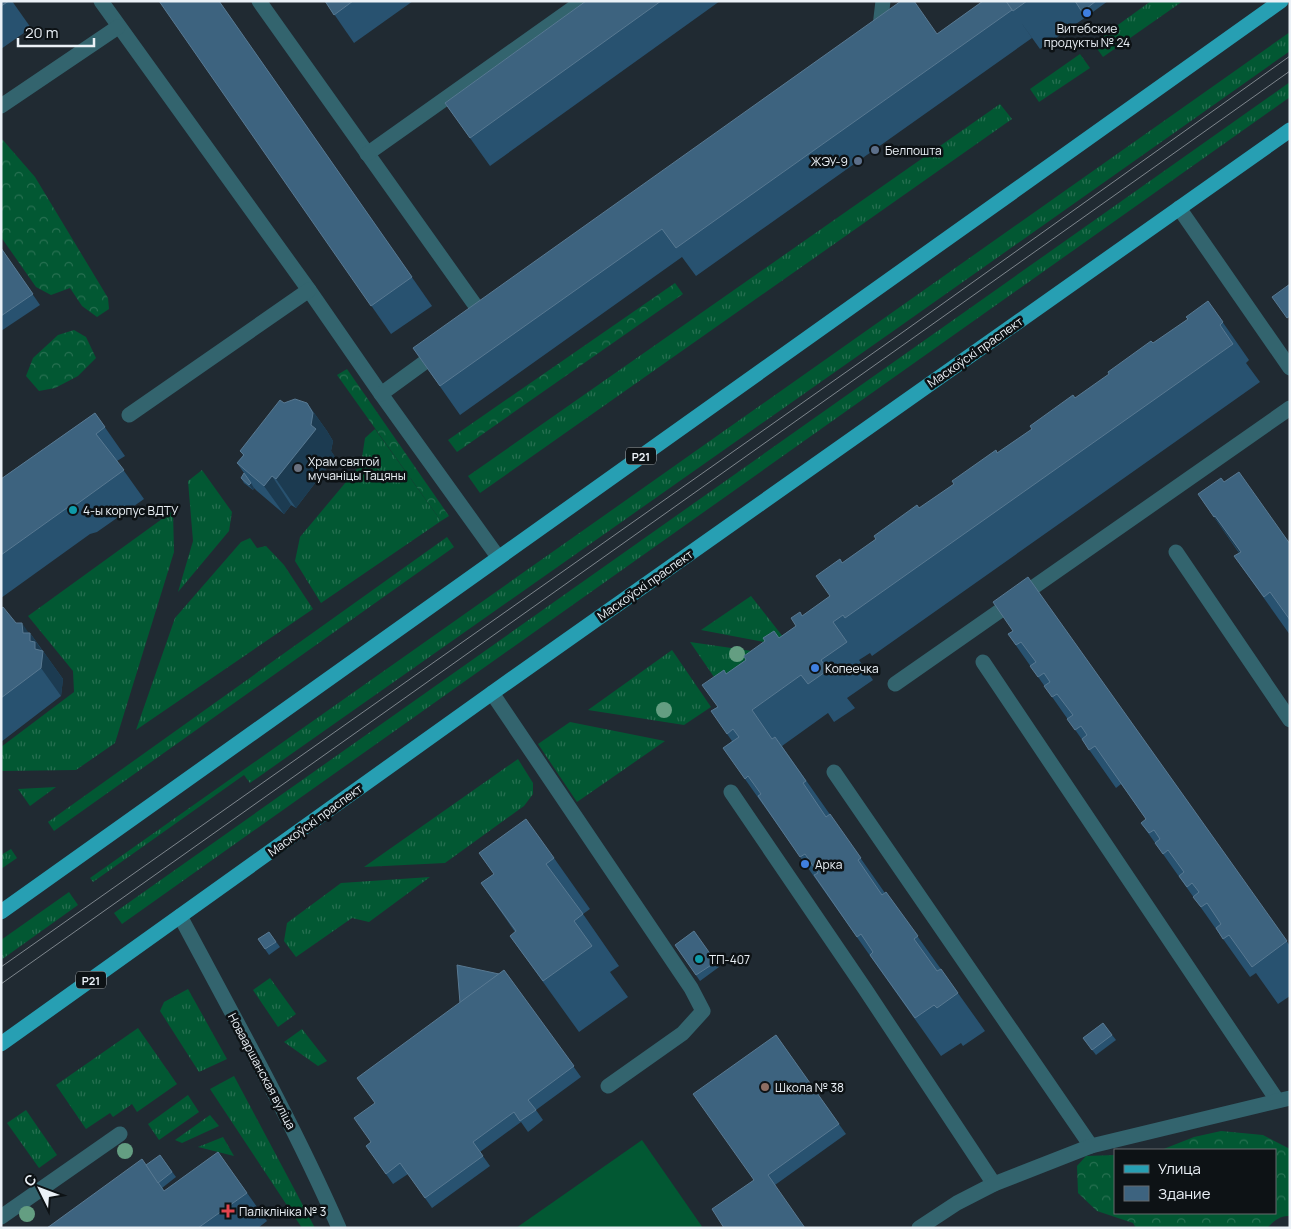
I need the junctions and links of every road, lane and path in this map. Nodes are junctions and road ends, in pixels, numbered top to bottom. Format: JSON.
{"nodes":[{"id":1,"x":101,"y":1,"type":"edge"},
{"id":2,"x":582,"y":1,"type":"edge"},
{"id":3,"x":883,"y":1,"type":"edge"},
{"id":4,"x":1281,"y":1,"type":"edge"},
{"id":5,"x":261,"y":2,"type":"edge"},
{"id":6,"x":118,"y":27,"type":"junction"},
{"id":7,"x":871,"y":42,"type":"edge"},
{"id":8,"x":1,"y":106,"type":"edge"},
{"id":9,"x":1290,"y":130,"type":"edge"},
{"id":10,"x":367,"y":154,"type":"junction"},
{"id":11,"x":1179,"y":208,"type":"junction"},
{"id":12,"x":308,"y":290,"type":"junction"},
{"id":13,"x":485,"y":319,"type":"edge"},
{"id":14,"x":453,"y":342,"type":"edge"},
{"id":15,"x":1290,"y":368,"type":"edge"},
{"id":16,"x":380,"y":394,"type":"junction"},
{"id":17,"x":1290,"y":408,"type":"edge"},
{"id":18,"x":129,"y":415,"type":"dead end"},
{"id":19,"x":1176,"y":552,"type":"dead end"},
{"id":20,"x":498,"y":557,"type":"junction"},
{"id":21,"x":983,"y":662,"type":"dead end"},
{"id":22,"x":895,"y":684,"type":"dead end"},
{"id":23,"x":492,"y":694,"type":"junction"},
{"id":24,"x":1290,"y":720,"type":"edge"},
{"id":25,"x":834,"y":772,"type":"dead end"},
{"id":26,"x":731,"y":792,"type":"edge"},
{"id":27,"x":1,"y":912,"type":"edge"},
{"id":28,"x":180,"y":916,"type":"junction"},
{"id":29,"x":1,"y":1044,"type":"edge"},
{"id":30,"x":608,"y":1086,"type":"dead end"},
{"id":31,"x":1284,"y":1099,"type":"edge"},
{"id":32,"x":120,"y":1134,"type":"dead end"},
{"id":33,"x":1091,"y":1146,"type":"junction"},
{"id":34,"x":994,"y":1184,"type":"junction"},
{"id":35,"x":1,"y":1217,"type":"edge"},
{"id":36,"x":339,"y":1228,"type":"edge"},
{"id":37,"x":919,"y":1228,"type":"edge"}],
"edges":[{"from":1,"to":6,"type":"street"},
{"from":2,"to":10,"type":"street"},
{"from":3,"to":7,"type":"street"},
{"from":4,"to":20,"type":"main road","number":"Р21"},
{"from":5,"to":10,"type":"street"},
{"from":6,"to":8,"type":"street"},
{"from":6,"to":12,"type":"street"},
{"from":9,"to":11,"type":"main road","name":"Маскоўскі праспект","number":"Р21"},
{"from":10,"to":13,"type":"street"},
{"from":11,"to":15,"type":"street"},
{"from":11,"to":23,"type":"main road","name":"Маскоўскі праспект","number":"Р21"},
{"from":12,"to":16,"type":"street"},
{"from":12,"to":18,"type":"street"},
{"from":14,"to":16,"type":"street"},
{"from":16,"to":20,"type":"street"},
{"from":17,"to":22,"type":"street"},
{"from":19,"to":24,"type":"street"},
{"from":20,"to":27,"type":"main road","number":"Р21"},
{"from":21,"to":31,"type":"street"},
{"from":23,"to":28,"type":"main road","name":"Маскоўскі праспект","number":"Р21"},
{"from":23,"to":30,"type":"street"},
{"from":25,"to":33,"type":"street"},
{"from":26,"to":34,"type":"street"},
{"from":28,"to":29,"type":"main road","name":"Маскоўскі праспект","number":"Р21"},
{"from":28,"to":36,"type":"street","name":"Новааршанская вуліца"},
{"from":31,"to":33,"type":"street"},
{"from":32,"to":35,"type":"street"},
{"from":33,"to":34,"type":"street"},
{"from":34,"to":37,"type":"street"}]}
